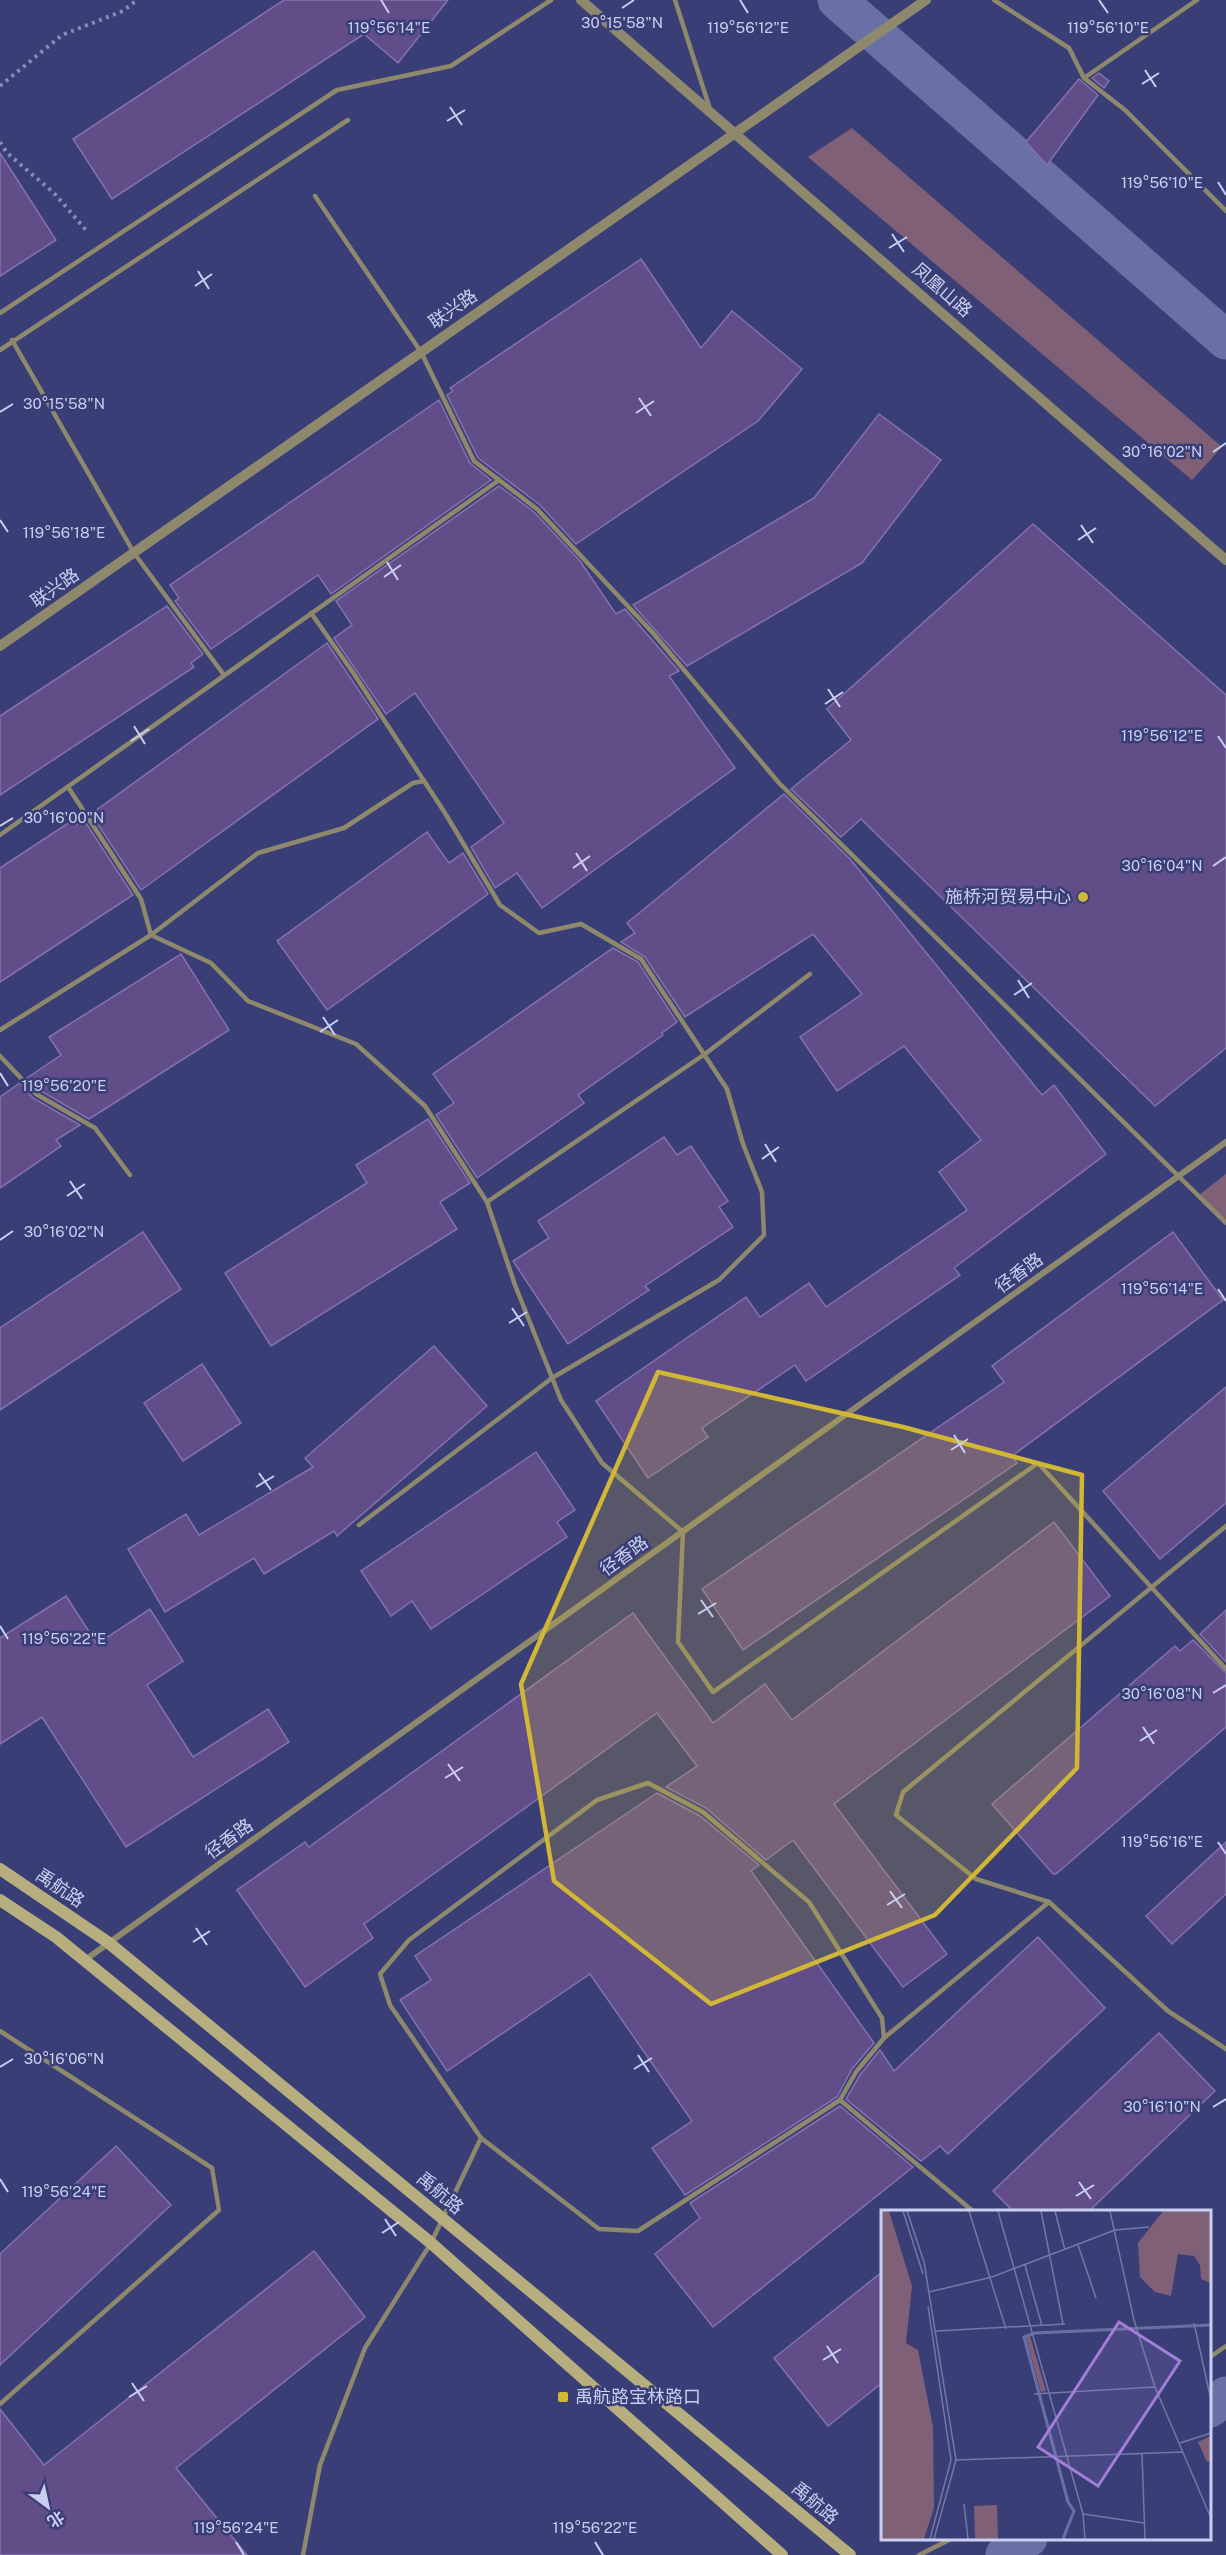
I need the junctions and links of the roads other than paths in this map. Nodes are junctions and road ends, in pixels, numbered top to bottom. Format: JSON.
{"nodes":[{"id":1,"x":551,"y":0,"type":"edge"},
{"id":2,"x":581,"y":0,"type":"edge"},
{"id":3,"x":675,"y":0,"type":"edge"},
{"id":4,"x":926,"y":0,"type":"edge"},
{"id":5,"x":994,"y":0,"type":"edge"},
{"id":6,"x":1197,"y":0,"type":"edge"},
{"id":7,"x":1084,"y":78,"type":"junction"},
{"id":8,"x":710,"y":110,"type":"junction"},
{"id":9,"x":348,"y":120,"type":"dead end"},
{"id":10,"x":736,"y":132,"type":"junction"},
{"id":11,"x":315,"y":196,"type":"dead end"},
{"id":12,"x":1226,"y":211,"type":"edge"},
{"id":13,"x":0,"y":313,"type":"edge"},
{"id":14,"x":12,"y":340,"type":"junction"},
{"id":15,"x":0,"y":350,"type":"edge"},
{"id":16,"x":421,"y":352,"type":"junction"},
{"id":17,"x":499,"y":480,"type":"junction"},
{"id":18,"x":134,"y":553,"type":"junction"},
{"id":19,"x":1226,"y":560,"type":"edge"},
{"id":20,"x":311,"y":614,"type":"junction"},
{"id":21,"x":0,"y":646,"type":"edge"},
{"id":22,"x":224,"y":675,"type":"junction"},
{"id":23,"x":424,"y":781,"type":"junction"},
{"id":24,"x":68,"y":787,"type":"junction"},
{"id":25,"x":0,"y":836,"type":"edge"},
{"id":26,"x":151,"y":935,"type":"junction"},
{"id":27,"x":810,"y":974,"type":"dead end"},
{"id":28,"x":0,"y":1030,"type":"edge"},
{"id":29,"x":705,"y":1054,"type":"junction"},
{"id":30,"x":0,"y":1056,"type":"edge"},
{"id":31,"x":1226,"y":1142,"type":"edge"},
{"id":32,"x":130,"y":1174,"type":"dead end"},
{"id":33,"x":1180,"y":1176,"type":"junction"},
{"id":34,"x":487,"y":1202,"type":"junction"},
{"id":35,"x":1226,"y":1223,"type":"edge"},
{"id":36,"x":552,"y":1378,"type":"junction"},
{"id":37,"x":359,"y":1525,"type":"dead end"},
{"id":38,"x":1226,"y":1526,"type":"edge"},
{"id":39,"x":683,"y":1532,"type":"junction"},
{"id":40,"x":1150,"y":1586,"type":"junction"},
{"id":41,"x":1226,"y":1669,"type":"edge"},
{"id":42,"x":0,"y":1869,"type":"edge"},
{"id":43,"x":0,"y":1900,"type":"edge"},
{"id":44,"x":1049,"y":1902,"type":"junction"},
{"id":45,"x":109,"y":1942,"type":"junction"},
{"id":46,"x":85,"y":1960,"type":"junction"},
{"id":47,"x":0,"y":2031,"type":"edge"},
{"id":48,"x":884,"y":2038,"type":"junction"},
{"id":49,"x":1226,"y":2049,"type":"edge"},
{"id":50,"x":840,"y":2100,"type":"junction"},
{"id":51,"x":482,"y":2138,"type":"junction"},
{"id":52,"x":973,"y":2210,"type":"edge"},
{"id":53,"x":443,"y":2218,"type":"junction"},
{"id":54,"x":431,"y":2243,"type":"junction"},
{"id":55,"x":1226,"y":2346,"type":"edge"},
{"id":56,"x":1211,"y":2356,"type":"edge"},
{"id":57,"x":0,"y":2404,"type":"edge"},
{"id":58,"x":949,"y":2540,"type":"edge"},
{"id":59,"x":303,"y":2555,"type":"edge"},
{"id":60,"x":782,"y":2555,"type":"edge"},
{"id":61,"x":850,"y":2555,"type":"edge"},
{"id":62,"x":919,"y":2555,"type":"edge"}],
"edges":[{"from":1,"to":13,"type":"lane"},
{"from":2,"to":8,"type":"street","name":"凤凰山路"},
{"from":3,"to":8,"type":"lane"},
{"from":4,"to":10,"type":"street","name":"联兴路"},
{"from":5,"to":7,"type":"lane"},
{"from":6,"to":7,"type":"lane"},
{"from":7,"to":12,"type":"lane"},
{"from":8,"to":10,"type":"street","name":"凤凰山路"},
{"from":9,"to":14,"type":"lane"},
{"from":10,"to":16,"type":"street","name":"联兴路"},
{"from":10,"to":19,"type":"street","name":"凤凰山路"},
{"from":11,"to":16,"type":"lane"},
{"from":14,"to":15,"type":"lane"},
{"from":14,"to":18,"type":"lane"},
{"from":16,"to":17,"type":"lane"},
{"from":16,"to":18,"type":"street","name":"联兴路"},
{"from":17,"to":20,"type":"lane"},
{"from":17,"to":33,"type":"lane"},
{"from":18,"to":21,"type":"street","name":"联兴路"},
{"from":18,"to":22,"type":"lane"},
{"from":20,"to":22,"type":"lane"},
{"from":20,"to":23,"type":"lane"},
{"from":22,"to":24,"type":"lane"},
{"from":23,"to":26,"type":"lane"},
{"from":23,"to":29,"type":"lane"},
{"from":24,"to":25,"type":"lane"},
{"from":24,"to":26,"type":"lane"},
{"from":26,"to":28,"type":"lane"},
{"from":26,"to":34,"type":"lane"},
{"from":27,"to":29,"type":"lane"},
{"from":29,"to":34,"type":"lane"},
{"from":29,"to":36,"type":"lane"},
{"from":30,"to":32,"type":"lane"},
{"from":31,"to":33,"type":"street","name":"径香路"},
{"from":33,"to":35,"type":"lane"},
{"from":33,"to":39,"type":"street","name":"径香路"},
{"from":34,"to":36,"type":"lane"},
{"from":36,"to":37,"type":"lane"},
{"from":36,"to":39,"type":"lane"},
{"from":38,"to":40,"type":"lane"},
{"from":39,"to":40,"type":"lane"},
{"from":39,"to":45,"type":"street","name":"径香路"},
{"from":40,"to":41,"type":"lane"},
{"from":40,"to":44,"type":"lane"},
{"from":42,"to":45,"type":"main road","name":"禹航路"},
{"from":43,"to":46,"type":"main road"},
{"from":44,"to":48,"type":"lane"},
{"from":44,"to":49,"type":"lane"},
{"from":45,"to":46,"type":"street","name":"径香路"},
{"from":45,"to":53,"type":"main road","name":"禹航路"},
{"from":46,"to":54,"type":"main road"},
{"from":47,"to":57,"type":"lane"},
{"from":48,"to":50,"type":"lane"},
{"from":48,"to":51,"type":"lane"},
{"from":50,"to":51,"type":"lane"},
{"from":50,"to":52,"type":"lane"},
{"from":51,"to":53,"type":"lane"},
{"from":53,"to":54,"type":"lane"},
{"from":53,"to":61,"type":"main road","name":"禹航路"},
{"from":54,"to":59,"type":"lane"},
{"from":54,"to":60,"type":"main road"},
{"from":55,"to":56,"type":"lane"},
{"from":58,"to":62,"type":"lane"}]}
